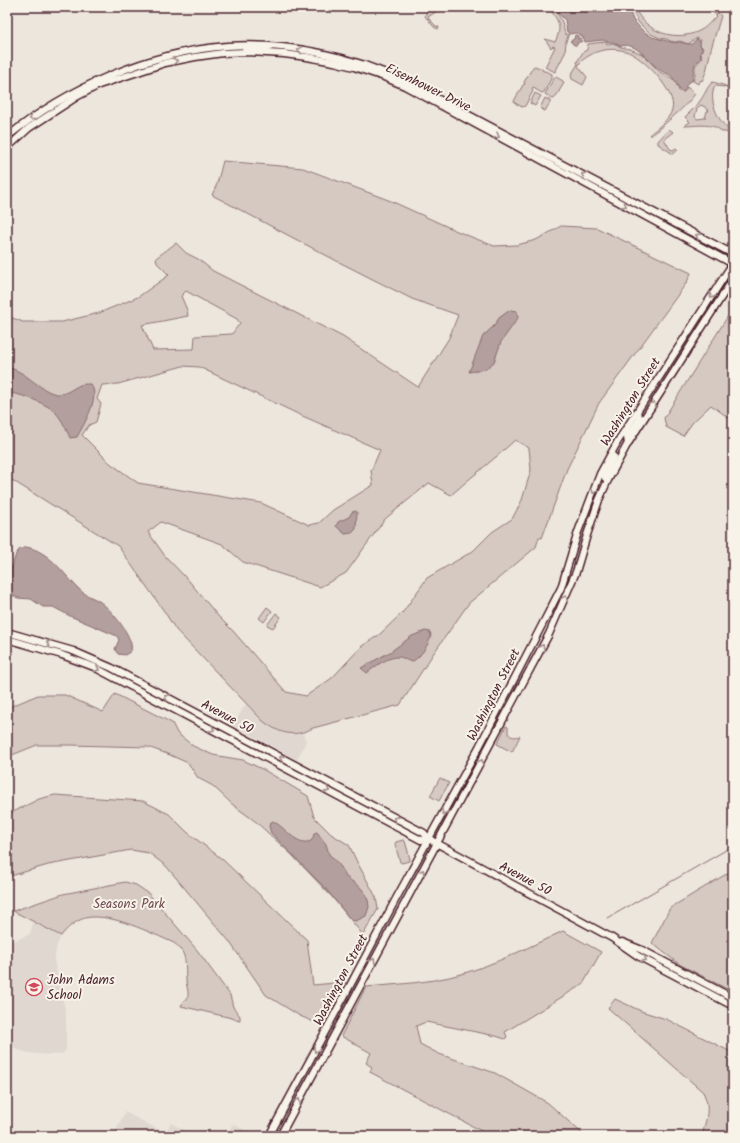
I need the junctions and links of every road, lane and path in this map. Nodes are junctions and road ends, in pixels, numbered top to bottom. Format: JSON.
{"nodes":[{"id":1,"x":271,"y":47,"type":"junction"},
{"id":2,"x":236,"y":53,"type":"junction"},
{"id":3,"x":7,"y":137,"type":"edge"},
{"id":4,"x":7,"y":148,"type":"edge"},
{"id":5,"x":733,"y":254,"type":"edge"},
{"id":6,"x":733,"y":263,"type":"edge"},
{"id":7,"x":733,"y":278,"type":"edge"},
{"id":8,"x":637,"y":413,"type":"junction"},
{"id":9,"x":628,"y":444,"type":"junction"},
{"id":10,"x":613,"y":450,"type":"junction"},
{"id":11,"x":608,"y":480,"type":"junction"},
{"id":12,"x":7,"y":632,"type":"edge"},
{"id":13,"x":31,"y":638,"type":"junction"},
{"id":14,"x":7,"y":639,"type":"edge"},
{"id":15,"x":29,"y":645,"type":"junction"},
{"id":16,"x":429,"y":839,"type":"junction"},
{"id":17,"x":437,"y":843,"type":"junction"},
{"id":18,"x":612,"y":938,"type":"junction"},
{"id":19,"x":733,"y":998,"type":"edge"},
{"id":20,"x":733,"y":1006,"type":"edge"},
{"id":21,"x":269,"y":1136,"type":"edge"},
{"id":22,"x":280,"y":1136,"type":"edge"}],
"edges":[{"from":1,"to":2,"type":"street"},
{"from":1,"to":3,"type":"main road","name":"Eisenhower Drive","one_way":true},
{"from":5,"to":1,"type":"main road","name":"Eisenhower Drive","one_way":true},
{"from":4,"to":2,"type":"main road","name":"Eisenhower Drive","one_way":true},
{"from":2,"to":6,"type":"main road","name":"Eisenhower Drive","one_way":true},
{"from":6,"to":8,"type":"main road","name":"Washington Street","one_way":true},
{"from":9,"to":7,"type":"main road","name":"Washington Street","one_way":true},
{"from":8,"to":9,"type":"main road"},
{"from":8,"to":10,"type":"main road","name":"Washington Street"},
{"from":9,"to":11,"type":"main road","name":"Washington Street"},
{"from":10,"to":11,"type":"main road"},
{"from":10,"to":16,"type":"main road","name":"Washington Street","one_way":true},
{"from":17,"to":11,"type":"main road","name":"Washington Street","one_way":true},
{"from":12,"to":13,"type":"main road","name":"Avenue 50"},
{"from":13,"to":15,"type":"main road"},
{"from":16,"to":13,"type":"main road","name":"Avenue 50","one_way":true},
{"from":14,"to":15,"type":"main road","name":"Avenue 50"},
{"from":15,"to":16,"type":"main road","name":"Avenue 50","one_way":true},
{"from":16,"to":17,"type":"main road","name":"Avenue 50"},
{"from":16,"to":21,"type":"main road","name":"Washington Street","one_way":true},
{"from":17,"to":18,"type":"main road","name":"Avenue 50"},
{"from":22,"to":17,"type":"main road","name":"Washington Street","one_way":true},
{"from":18,"to":19,"type":"main road","name":"Avenue 50"},
{"from":18,"to":20,"type":"main road","name":"Avenue 50","one_way":true}]}
